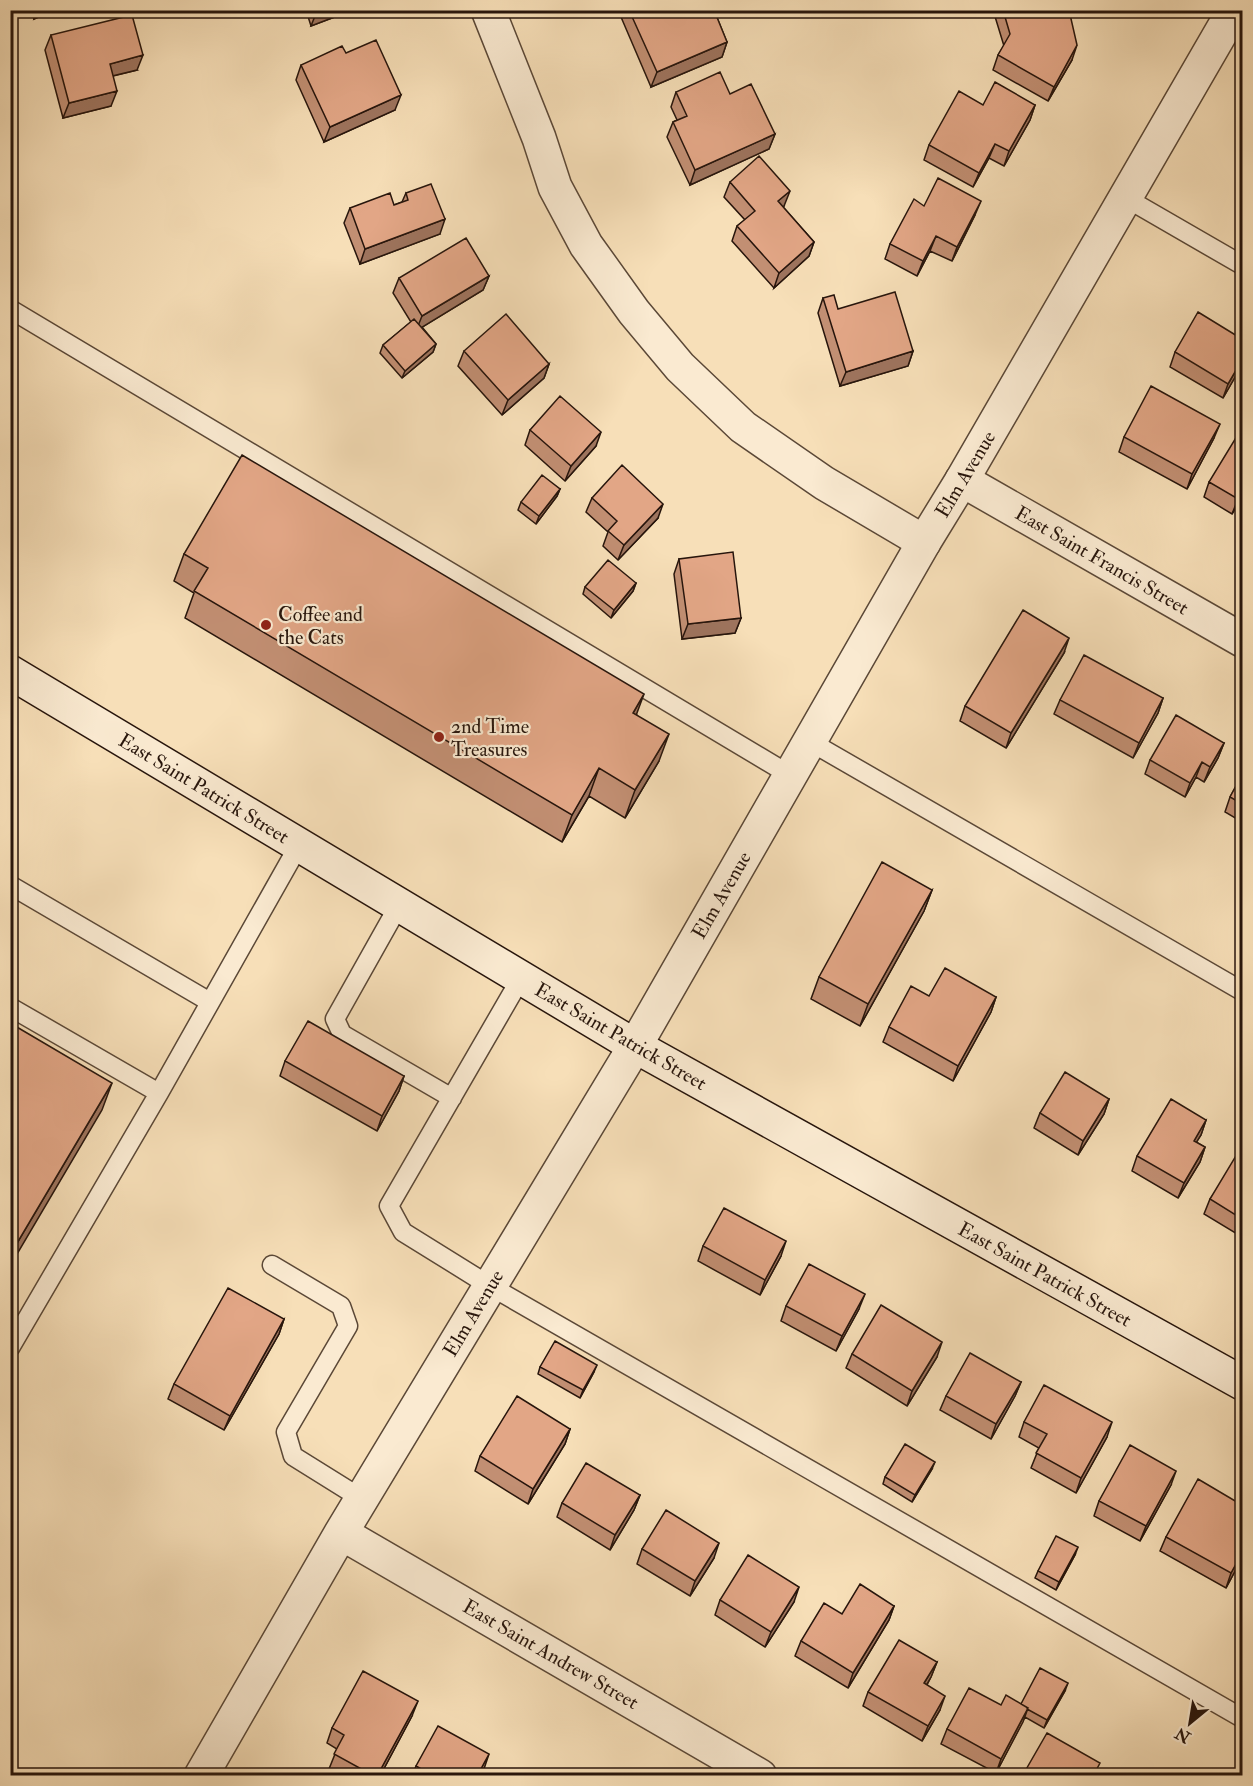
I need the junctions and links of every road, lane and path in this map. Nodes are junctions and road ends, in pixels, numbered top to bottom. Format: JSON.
{"nodes":[{"id":1,"x":488,"y":10,"type":"edge"},
{"id":2,"x":1234,"y":10,"type":"edge"},
{"id":3,"x":1126,"y":198,"type":"junction"},
{"id":4,"x":1242,"y":265,"type":"edge"},
{"id":5,"x":10,"y":309,"type":"edge"},
{"id":6,"x":962,"y":480,"type":"junction"},
{"id":7,"x":924,"y":542,"type":"junction"},
{"id":8,"x":1242,"y":640,"type":"edge"},
{"id":9,"x":10,"y":672,"type":"edge"},
{"id":10,"x":809,"y":741,"type":"junction"},
{"id":11,"x":790,"y":775,"type":"junction"},
{"id":12,"x":299,"y":845,"type":"junction"},
{"id":13,"x":10,"y":885,"type":"edge"},
{"id":14,"x":399,"y":905,"type":"junction"},
{"id":15,"x":521,"y":978,"type":"junction"},
{"id":16,"x":1242,"y":992,"type":"edge"},
{"id":17,"x":210,"y":1002,"type":"junction"},
{"id":18,"x":10,"y":1007,"type":"edge"},
{"id":19,"x":635,"y":1046,"type":"junction"},
{"id":20,"x":159,"y":1093,"type":"junction"},
{"id":21,"x":452,"y":1098,"type":"junction"},
{"id":22,"x":272,"y":1264,"type":"dead end"},
{"id":23,"x":490,"y":1286,"type":"junction"},
{"id":24,"x":10,"y":1348,"type":"edge"},
{"id":25,"x":1242,"y":1383,"type":"edge"},
{"id":26,"x":362,"y":1498,"type":"junction"},
{"id":27,"x":341,"y":1533,"type":"junction"},
{"id":28,"x":1242,"y":1719,"type":"edge"},
{"id":29,"x":201,"y":1776,"type":"edge"},
{"id":30,"x":760,"y":1776,"type":"edge"}],
"edges":[{"from":1,"to":7,"type":"street"},
{"from":2,"to":3,"type":"street","name":"Elm Avenue"},
{"from":3,"to":4,"type":"lane"},
{"from":3,"to":6,"type":"street","name":"Elm Avenue"},
{"from":5,"to":11,"type":"lane"},
{"from":6,"to":7,"type":"street","name":"Elm Avenue"},
{"from":6,"to":8,"type":"street","name":"East Saint Francis Street"},
{"from":7,"to":10,"type":"street","name":"Elm Avenue"},
{"from":9,"to":12,"type":"street","name":"East Saint Patrick Street"},
{"from":10,"to":11,"type":"street","name":"Elm Avenue"},
{"from":10,"to":16,"type":"lane"},
{"from":11,"to":19,"type":"street","name":"Elm Avenue"},
{"from":12,"to":14,"type":"street","name":"East Saint Patrick Street"},
{"from":12,"to":17,"type":"lane"},
{"from":13,"to":17,"type":"lane"},
{"from":14,"to":15,"type":"street","name":"East Saint Patrick Street"},
{"from":14,"to":21,"type":"lane"},
{"from":15,"to":19,"type":"street","name":"East Saint Patrick Street"},
{"from":15,"to":21,"type":"lane"},
{"from":17,"to":20,"type":"lane"},
{"from":18,"to":20,"type":"lane"},
{"from":19,"to":23,"type":"street","name":"Elm Avenue"},
{"from":19,"to":25,"type":"street","name":"East Saint Patrick Street"},
{"from":20,"to":24,"type":"lane"},
{"from":21,"to":23,"type":"lane"},
{"from":22,"to":26,"type":"lane"},
{"from":23,"to":26,"type":"street","name":"Elm Avenue"},
{"from":23,"to":28,"type":"lane"},
{"from":26,"to":27,"type":"street","name":"Elm Avenue"},
{"from":27,"to":29,"type":"street","name":"Elm Avenue"},
{"from":27,"to":30,"type":"street","name":"East Saint Andrew Street"}]}
